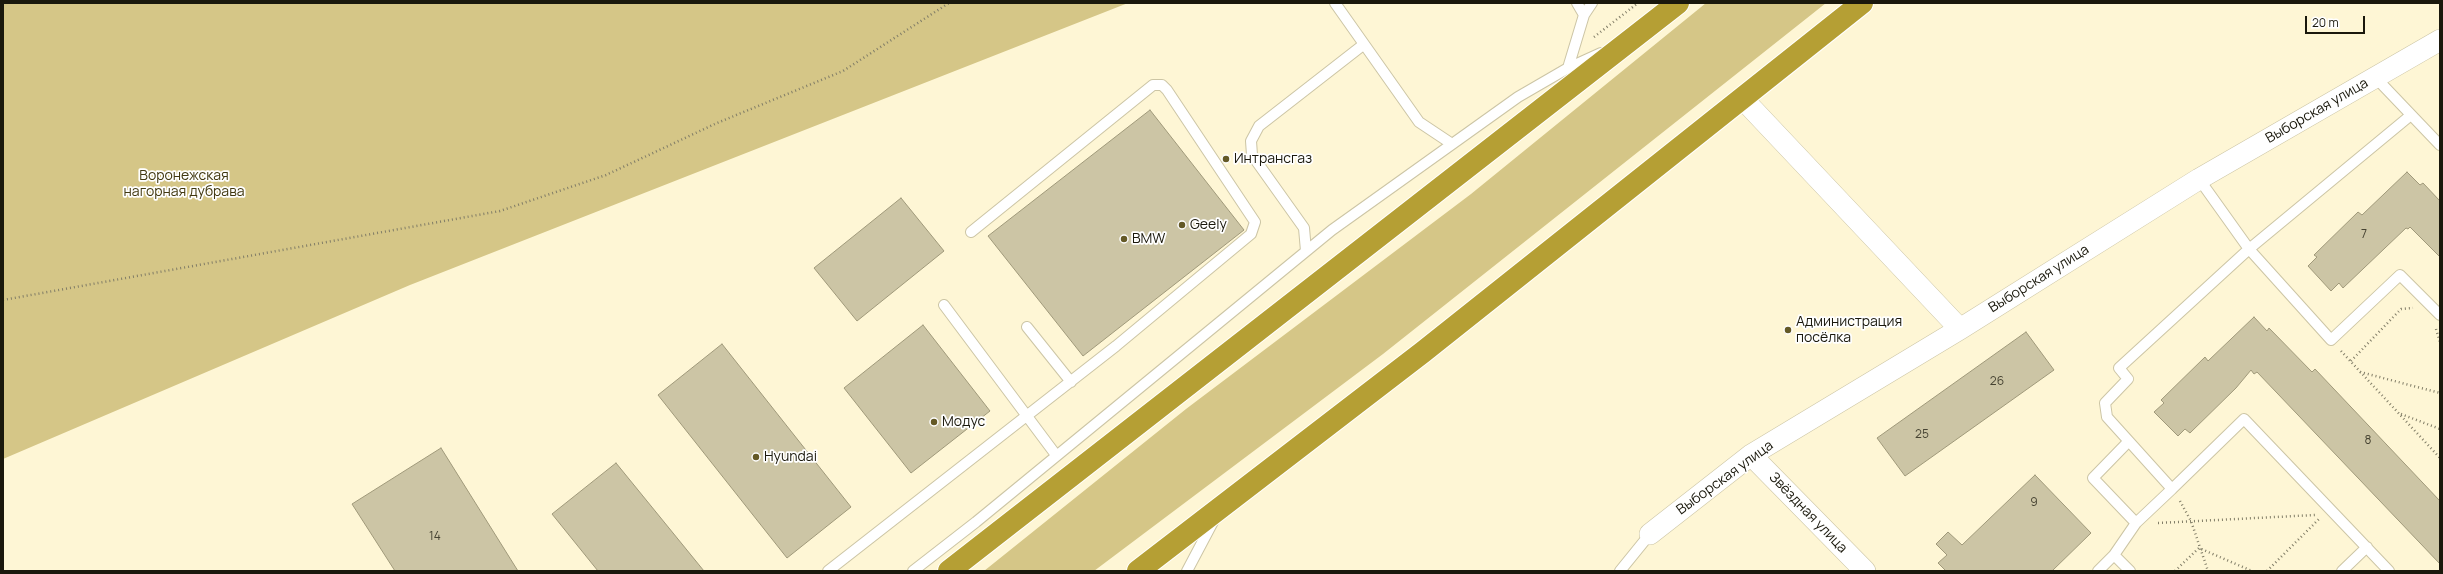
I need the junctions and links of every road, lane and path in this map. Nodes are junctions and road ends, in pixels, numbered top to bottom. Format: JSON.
{"nodes":[{"id":1,"x":949,"y":3,"type":"edge"},
{"id":2,"x":1335,"y":3,"type":"edge"},
{"id":3,"x":1577,"y":3,"type":"edge"},
{"id":4,"x":1592,"y":3,"type":"edge"},
{"id":5,"x":1638,"y":3,"type":"edge"},
{"id":6,"x":1678,"y":3,"type":"edge"},
{"id":7,"x":1862,"y":3,"type":"edge"},
{"id":8,"x":1584,"y":15,"type":"junction"},
{"id":9,"x":1633,"y":38,"type":"junction"},
{"id":10,"x":2440,"y":40,"type":"edge"},
{"id":11,"x":1363,"y":45,"type":"junction"},
{"id":12,"x":1572,"y":52,"type":"junction"},
{"id":13,"x":1568,"y":68,"type":"junction"},
{"id":14,"x":2375,"y":78,"type":"junction"},
{"id":15,"x":1742,"y":98,"type":"junction"},
{"id":16,"x":2411,"y":115,"type":"junction"},
{"id":17,"x":1452,"y":144,"type":"junction"},
{"id":18,"x":2440,"y":145,"type":"edge"},
{"id":19,"x":2199,"y":179,"type":"junction"},
{"id":20,"x":971,"y":232,"type":"dead end"},
{"id":21,"x":2249,"y":249,"type":"junction"},
{"id":22,"x":1306,"y":252,"type":"junction"},
{"id":23,"x":3,"y":300,"type":"edge"},
{"id":24,"x":944,"y":305,"type":"dead end"},
{"id":25,"x":2415,"y":308,"type":"dead end"},
{"id":26,"x":2440,"y":315,"type":"edge"},
{"id":27,"x":2431,"y":325,"type":"dead end"},
{"id":28,"x":1027,"y":327,"type":"dead end"},
{"id":29,"x":1960,"y":329,"type":"junction"},
{"id":30,"x":2440,"y":334,"type":"edge"},
{"id":31,"x":2331,"y":340,"type":"junction"},
{"id":32,"x":2350,"y":361,"type":"junction"},
{"id":33,"x":2360,"y":371,"type":"junction"},
{"id":34,"x":1071,"y":382,"type":"junction"},
{"id":35,"x":2440,"y":393,"type":"edge"},
{"id":36,"x":2398,"y":413,"type":"junction"},
{"id":37,"x":1027,"y":416,"type":"junction"},
{"id":38,"x":2440,"y":429,"type":"edge"},
{"id":39,"x":2128,"y":442,"type":"junction"},
{"id":40,"x":1056,"y":455,"type":"junction"},
{"id":41,"x":1751,"y":455,"type":"junction"},
{"id":42,"x":2440,"y":458,"type":"edge"},
{"id":43,"x":2172,"y":488,"type":"junction"},
{"id":44,"x":1221,"y":507,"type":"junction"},
{"id":45,"x":2329,"y":513,"type":"junction"},
{"id":46,"x":2191,"y":521,"type":"junction"},
{"id":47,"x":2136,"y":524,"type":"junction"},
{"id":48,"x":1650,"y":534,"type":"joint"},
{"id":49,"x":2367,"y":547,"type":"junction"},
{"id":50,"x":2199,"y":548,"type":"junction"},
{"id":51,"x":2114,"y":555,"type":"junction"},
{"id":52,"x":828,"y":571,"type":"edge"},
{"id":53,"x":913,"y":571,"type":"edge"},
{"id":54,"x":948,"y":571,"type":"edge"},
{"id":55,"x":1138,"y":571,"type":"edge"},
{"id":56,"x":1187,"y":571,"type":"edge"},
{"id":57,"x":1620,"y":571,"type":"edge"},
{"id":58,"x":1865,"y":571,"type":"edge"},
{"id":59,"x":2098,"y":571,"type":"edge"},
{"id":60,"x":2130,"y":571,"type":"edge"},
{"id":61,"x":2175,"y":571,"type":"edge"},
{"id":62,"x":2208,"y":571,"type":"edge"},
{"id":63,"x":2252,"y":571,"type":"edge"},
{"id":64,"x":2268,"y":571,"type":"edge"},
{"id":65,"x":2342,"y":571,"type":"edge"},
{"id":66,"x":2389,"y":571,"type":"edge"}],
"edges":[{"from":1,"to":23,"type":"path"},
{"from":2,"to":11,"type":"lane"},
{"from":3,"to":8,"type":"lane"},
{"from":4,"to":8,"type":"lane"},
{"from":5,"to":12,"type":"path"},
{"from":6,"to":9,"type":"highway"},
{"from":7,"to":15,"type":"highway"},
{"from":8,"to":12,"type":"lane"},
{"from":9,"to":13,"type":"lane"},
{"from":9,"to":54,"type":"highway"},
{"from":10,"to":14,"type":"street","name":"Выборская улица"},
{"from":11,"to":17,"type":"lane"},
{"from":11,"to":22,"type":"lane"},
{"from":12,"to":13,"type":"lane"},
{"from":13,"to":17,"type":"lane"},
{"from":14,"to":16,"type":"lane"},
{"from":14,"to":19,"type":"street","name":"Выборская улица"},
{"from":15,"to":29,"type":"street"},
{"from":15,"to":44,"type":"highway"},
{"from":16,"to":18,"type":"lane"},
{"from":16,"to":21,"type":"lane"},
{"from":17,"to":22,"type":"lane"},
{"from":19,"to":21,"type":"lane"},
{"from":19,"to":29,"type":"street","name":"Выборская улица"},
{"from":20,"to":34,"type":"lane"},
{"from":21,"to":31,"type":"lane"},
{"from":21,"to":39,"type":"lane"},
{"from":22,"to":40,"type":"lane"},
{"from":24,"to":37,"type":"lane"},
{"from":25,"to":32,"type":"path"},
{"from":26,"to":31,"type":"lane"},
{"from":27,"to":30,"type":"path"},
{"from":28,"to":34,"type":"lane"},
{"from":29,"to":41,"type":"street","name":"Выборская улица"},
{"from":31,"to":32,"type":"path"},
{"from":32,"to":33,"type":"path"},
{"from":33,"to":35,"type":"path"},
{"from":33,"to":36,"type":"path"},
{"from":34,"to":37,"type":"lane"},
{"from":36,"to":38,"type":"path"},
{"from":36,"to":42,"type":"path"},
{"from":37,"to":40,"type":"lane"},
{"from":37,"to":52,"type":"lane"},
{"from":39,"to":43,"type":"lane"},
{"from":39,"to":47,"type":"lane"},
{"from":40,"to":53,"type":"lane"},
{"from":41,"to":48,"type":"street","name":"Выборская улица"},
{"from":41,"to":58,"type":"street","name":"Звёздная улица"},
{"from":43,"to":45,"type":"lane"},
{"from":43,"to":46,"type":"path"},
{"from":43,"to":47,"type":"lane"},
{"from":44,"to":55,"type":"highway"},
{"from":44,"to":56,"type":"lane"},
{"from":45,"to":46,"type":"path"},
{"from":45,"to":49,"type":"lane"},
{"from":45,"to":64,"type":"path"},
{"from":46,"to":47,"type":"path"},
{"from":46,"to":50,"type":"path"},
{"from":47,"to":51,"type":"lane"},
{"from":48,"to":57,"type":"lane"},
{"from":49,"to":65,"type":"lane"},
{"from":49,"to":66,"type":"lane"},
{"from":50,"to":61,"type":"path"},
{"from":50,"to":62,"type":"path"},
{"from":50,"to":63,"type":"path"},
{"from":51,"to":59,"type":"lane"},
{"from":51,"to":60,"type":"lane"}]}
